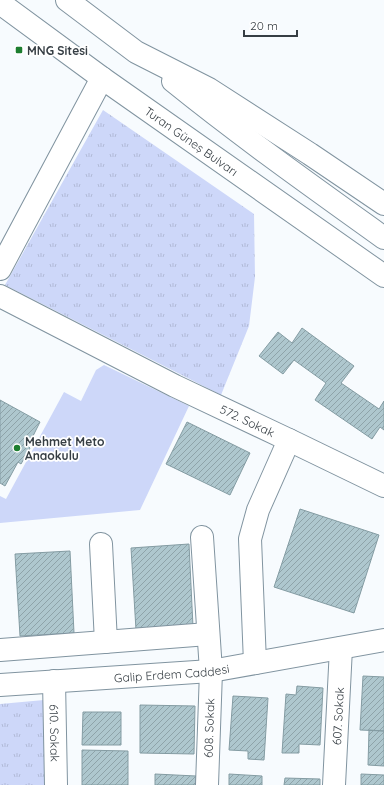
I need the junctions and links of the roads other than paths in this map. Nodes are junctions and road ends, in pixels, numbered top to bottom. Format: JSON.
{"nodes":[{"id":1,"x":67,"y":0,"type":"edge"},
{"id":2,"x":0,"y":3,"type":"edge"},
{"id":3,"x":136,"y":52,"type":"junction"},
{"id":4,"x":102,"y":78,"type":"junction"},
{"id":5,"x":384,"y":204,"type":"edge"},
{"id":6,"x":384,"y":238,"type":"edge"},
{"id":7,"x":0,"y":269,"type":"edge"},
{"id":8,"x":384,"y":276,"type":"edge"},
{"id":9,"x":0,"y":296,"type":"edge"},
{"id":10,"x":289,"y":440,"type":"junction"},
{"id":11,"x":384,"y":486,"type":"edge"},
{"id":12,"x":202,"y":537,"type":"dead end"},
{"id":13,"x":101,"y":544,"type":"dead end"},
{"id":14,"x":208,"y":634,"type":"junction"},
{"id":15,"x":384,"y":639,"type":"edge"},
{"id":16,"x":106,"y":642,"type":"junction"},
{"id":17,"x":341,"y":648,"type":"junction"},
{"id":18,"x":0,"y":650,"type":"edge"},
{"id":19,"x":255,"y":663,"type":"junction"},
{"id":20,"x":211,"y":670,"type":"junction"},
{"id":21,"x":54,"y":681,"type":"junction"},
{"id":22,"x":0,"y":684,"type":"edge"},
{"id":23,"x":56,"y":785,"type":"edge"},
{"id":24,"x":207,"y":785,"type":"edge"},
{"id":25,"x":334,"y":785,"type":"edge"}],
"edges":[{"from":1,"to":3,"type":"main road"},
{"from":2,"to":4,"type":"main road","name":"Turan Güneş Bulvarı"},
{"from":3,"to":5,"type":"main road"},
{"from":3,"to":6,"type":"main road"},
{"from":4,"to":7,"type":"main road"},
{"from":4,"to":8,"type":"main road","name":"Turan Güneş Bulvarı"},
{"from":9,"to":10,"type":"main road","name":"572. Sokak"},
{"from":10,"to":11,"type":"main road"},
{"from":10,"to":19,"type":"main road","name":"572. Sokak"},
{"from":12,"to":14,"type":"main road","name":"608. Sokak"},
{"from":13,"to":16,"type":"main road"},
{"from":14,"to":16,"type":"main road"},
{"from":14,"to":20,"type":"main road","name":"608. Sokak"},
{"from":15,"to":17,"type":"main road","name":"Galip Erdem Caddesi"},
{"from":16,"to":18,"type":"main road"},
{"from":17,"to":19,"type":"main road","name":"Galip Erdem Caddesi"},
{"from":17,"to":25,"type":"main road","name":"607. Sokak"},
{"from":19,"to":20,"type":"main road","name":"Galip Erdem Caddesi"},
{"from":20,"to":21,"type":"main road","name":"Galip Erdem Caddesi"},
{"from":20,"to":24,"type":"main road","name":"608. Sokak"},
{"from":21,"to":22,"type":"main road","name":"Galip Erdem Caddesi"},
{"from":21,"to":23,"type":"main road","name":"610. Sokak"}]}
